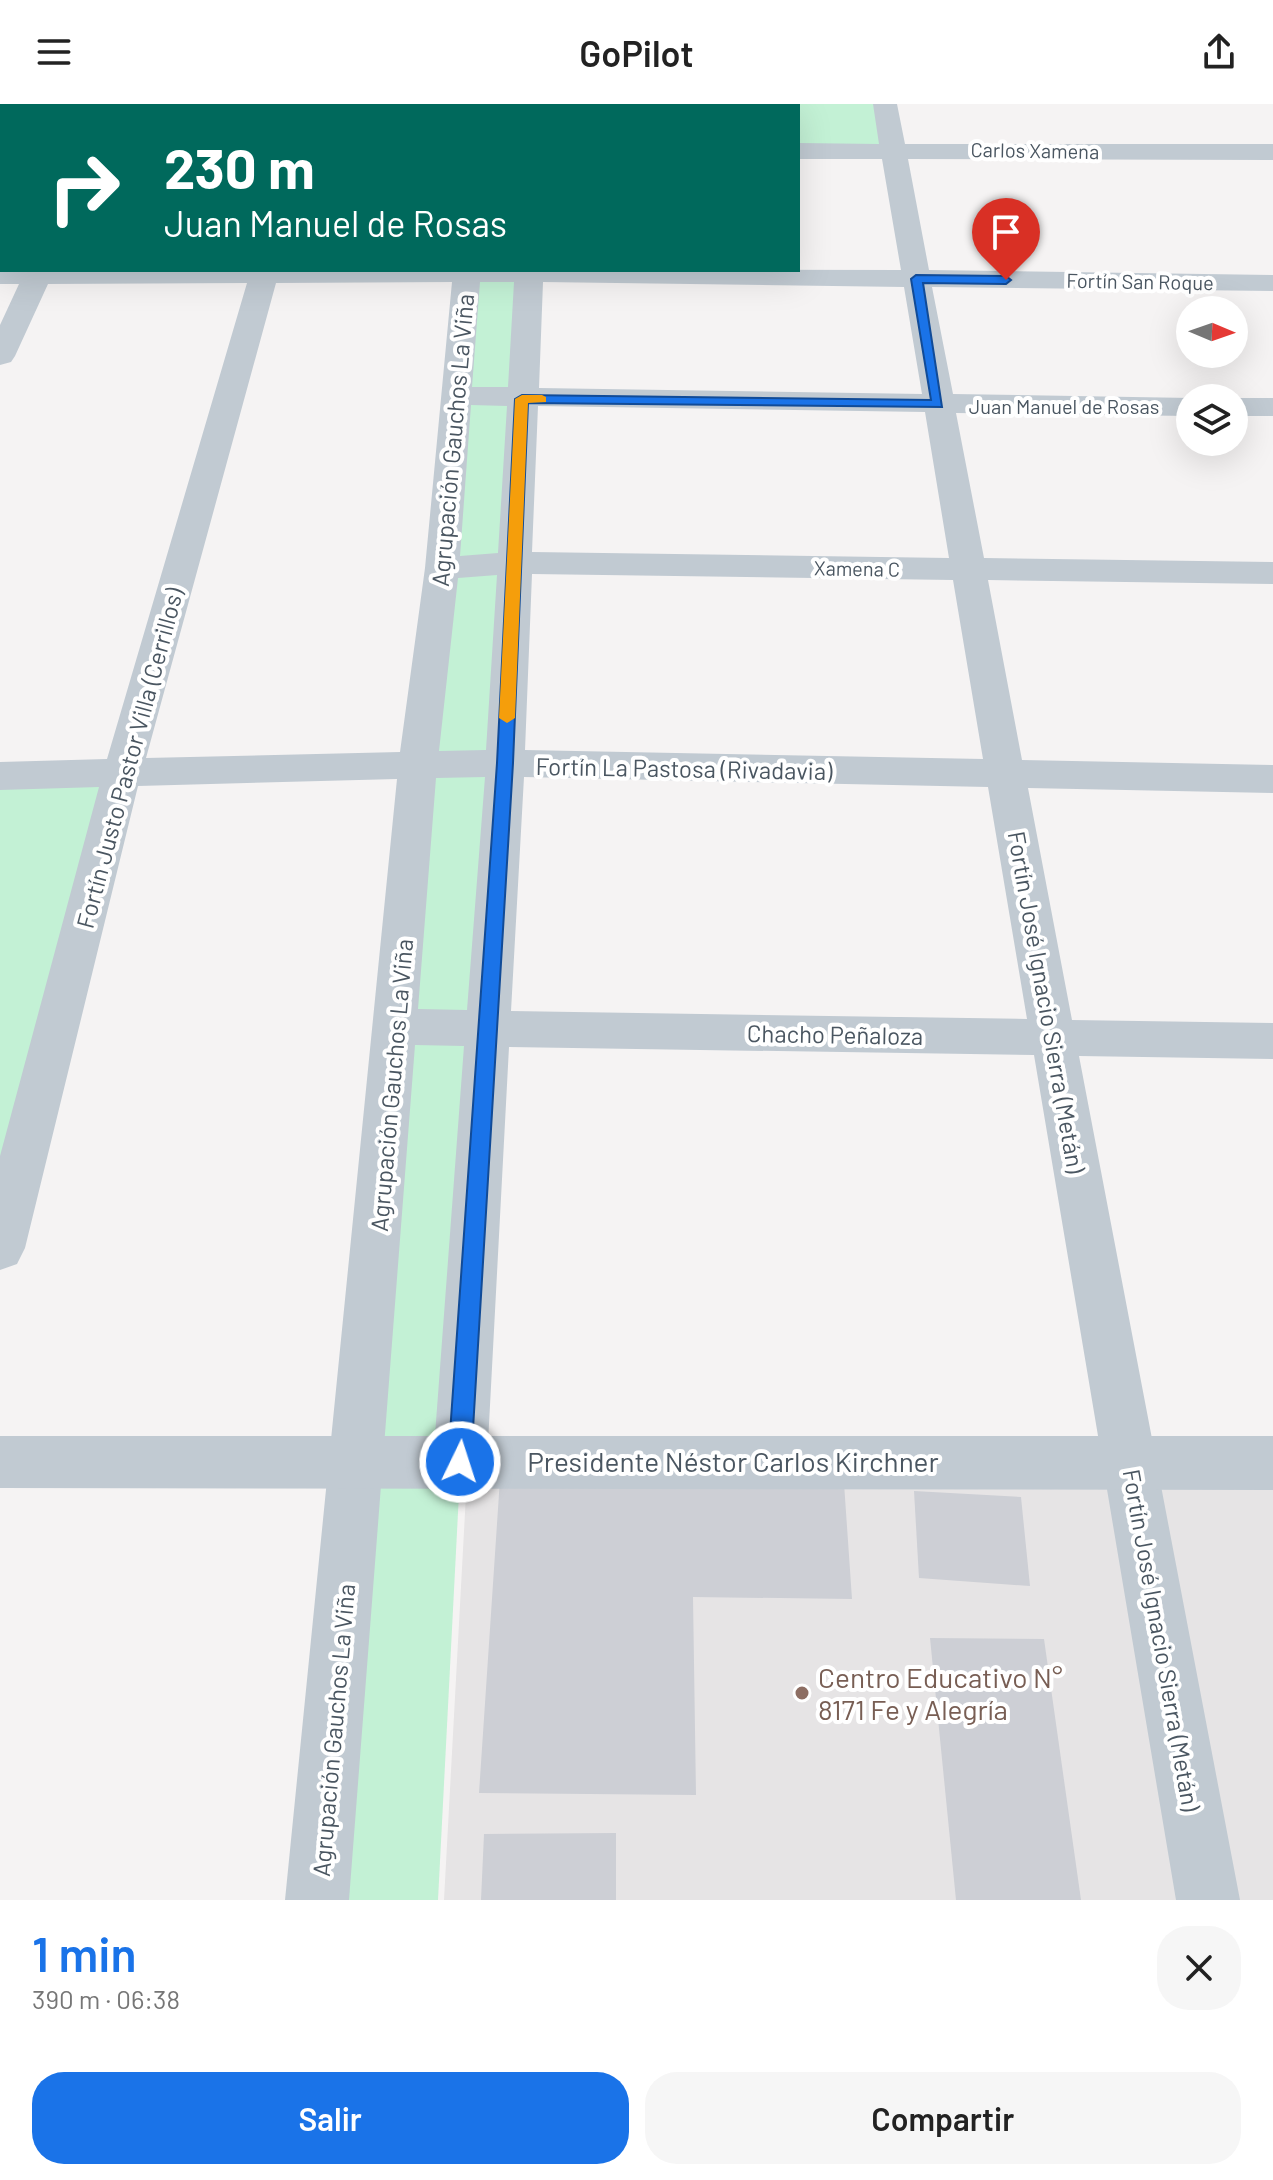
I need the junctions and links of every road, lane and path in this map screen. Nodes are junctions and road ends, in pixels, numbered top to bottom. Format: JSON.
{"nodes":[{"id":1,"x":885,"y":104,"type":"edge"},
{"id":2,"x":891,"y":149,"type":"junction"},
{"id":3,"x":800,"y":151,"type":"edge"},
{"id":4,"x":1273,"y":152,"type":"edge"},
{"id":5,"x":264,"y":272,"type":"edge"},
{"id":6,"x":467,"y":272,"type":"edge"},
{"id":7,"x":529,"y":272,"type":"edge"},
{"id":8,"x":38,"y":273,"type":"edge"},
{"id":9,"x":0,"y":276,"type":"edge"},
{"id":10,"x":916,"y":279,"type":"junction"},
{"id":11,"x":1273,"y":283,"type":"edge"},
{"id":12,"x":0,"y":356,"type":"edge"},
{"id":13,"x":459,"y":396,"type":"junction"},
{"id":14,"x":522,"y":399,"type":"junction"},
{"id":15,"x":938,"y":404,"type":"junction"},
{"id":16,"x":1176,"y":407,"type":"edge"},
{"id":17,"x":1248,"y":407,"type":"edge"},
{"id":18,"x":1273,"y":407,"type":"edge"},
{"id":19,"x":514,"y":563,"type":"junction"},
{"id":20,"x":442,"y":568,"type":"junction"},
{"id":21,"x":969,"y":570,"type":"junction"},
{"id":22,"x":1273,"y":573,"type":"edge"},
{"id":23,"x":505,"y":763,"type":"junction"},
{"id":24,"x":418,"y":764,"type":"junction"},
{"id":25,"x":122,"y":774,"type":"junction"},
{"id":26,"x":1005,"y":775,"type":"junction"},
{"id":27,"x":0,"y":776,"type":"edge"},
{"id":28,"x":1273,"y":779,"type":"edge"},
{"id":29,"x":397,"y":1027,"type":"junction"},
{"id":30,"x":487,"y":1028,"type":"junction"},
{"id":31,"x":1054,"y":1037,"type":"junction"},
{"id":32,"x":1273,"y":1041,"type":"edge"},
{"id":33,"x":0,"y":1248,"type":"edge"},
{"id":34,"x":357,"y":1460,"type":"junction"},
{"id":35,"x":1129,"y":1461,"type":"junction"},
{"id":36,"x":0,"y":1462,"type":"edge"},
{"id":37,"x":460,"y":1462,"type":"junction"},
{"id":38,"x":1273,"y":1463,"type":"edge"},
{"id":39,"x":317,"y":1900,"type":"edge"},
{"id":40,"x":1208,"y":1900,"type":"edge"}],
"edges":[{"from":1,"to":2,"type":"street","name":"Fortín José Ignacio Sierra (Metán)"},
{"from":2,"to":3,"type":"street","name":"Carlos Xamena"},
{"from":2,"to":4,"type":"street","name":"Carlos Xamena"},
{"from":2,"to":10,"type":"street","name":"Fortín José Ignacio Sierra (Metán)"},
{"from":5,"to":6,"type":"street","name":"Fortín San Roque"},
{"from":5,"to":8,"type":"street","name":"Fortín San Roque"},
{"from":5,"to":25,"type":"street","name":"Fortín Justo Pastor Villa (Cerrillos)"},
{"from":6,"to":7,"type":"street","name":"Fortín San Roque"},
{"from":6,"to":13,"type":"street","name":"Agrupación Gauchos La Viña"},
{"from":7,"to":10,"type":"street","name":"Fortín San Roque"},
{"from":7,"to":14,"type":"street"},
{"from":8,"to":9,"type":"street","name":"Fortín San Roque"},
{"from":8,"to":12,"type":"street"},
{"from":10,"to":11,"type":"street","name":"Fortín San Roque"},
{"from":10,"to":15,"type":"street","name":"Fortín José Ignacio Sierra (Metán)"},
{"from":13,"to":14,"type":"street","name":"Juan Manuel de Rosas"},
{"from":13,"to":20,"type":"street","name":"Agrupación Gauchos La Viña"},
{"from":14,"to":15,"type":"street","name":"Juan Manuel de Rosas"},
{"from":14,"to":19,"type":"street"},
{"from":15,"to":16,"type":"street","name":"Juan Manuel de Rosas"},
{"from":15,"to":21,"type":"street","name":"Fortín José Ignacio Sierra (Metán)"},
{"from":17,"to":18,"type":"street"},
{"from":19,"to":20,"type":"street","name":"Xamena C"},
{"from":19,"to":21,"type":"street","name":"Xamena C"},
{"from":19,"to":23,"type":"street"},
{"from":20,"to":24,"type":"street","name":"Agrupación Gauchos La Viña"},
{"from":21,"to":22,"type":"street","name":"Xamena C"},
{"from":21,"to":26,"type":"street","name":"Fortín José Ignacio Sierra (Metán)"},
{"from":23,"to":24,"type":"street","name":"Fortín La Pastosa (Rivadavia)"},
{"from":23,"to":26,"type":"street","name":"Fortín La Pastosa (Rivadavia)"},
{"from":23,"to":30,"type":"street"},
{"from":24,"to":25,"type":"street","name":"Fortín La Pastosa (Rivadavia)"},
{"from":24,"to":29,"type":"street","name":"Agrupación Gauchos La Viña"},
{"from":25,"to":27,"type":"street","name":"Fortín La Pastosa (Rivadavia)"},
{"from":25,"to":33,"type":"street","name":"Fortín Justo Pastor Villa (Cerrillos)"},
{"from":26,"to":28,"type":"street","name":"Fortín La Pastosa (Rivadavia)"},
{"from":26,"to":31,"type":"street","name":"Fortín José Ignacio Sierra (Metán)"},
{"from":29,"to":30,"type":"street","name":"Chacho Peñaloza"},
{"from":29,"to":34,"type":"street","name":"Agrupación Gauchos La Viña"},
{"from":30,"to":31,"type":"street","name":"Chacho Peñaloza"},
{"from":30,"to":37,"type":"street"},
{"from":31,"to":32,"type":"street","name":"Chacho Peñaloza"},
{"from":31,"to":35,"type":"street","name":"Fortín José Ignacio Sierra (Metán)"},
{"from":34,"to":36,"type":"street","name":"Presidente Néstor Carlos Kirchner"},
{"from":34,"to":37,"type":"street","name":"Presidente Néstor Carlos Kirchner"},
{"from":34,"to":39,"type":"street","name":"Agrupación Gauchos La Viña"},
{"from":35,"to":37,"type":"street","name":"Presidente Néstor Carlos Kirchner"},
{"from":35,"to":38,"type":"street","name":"Presidente Néstor Carlos Kirchner"},
{"from":35,"to":40,"type":"street","name":"Fortín José Ignacio Sierra (Metán)"}]}
